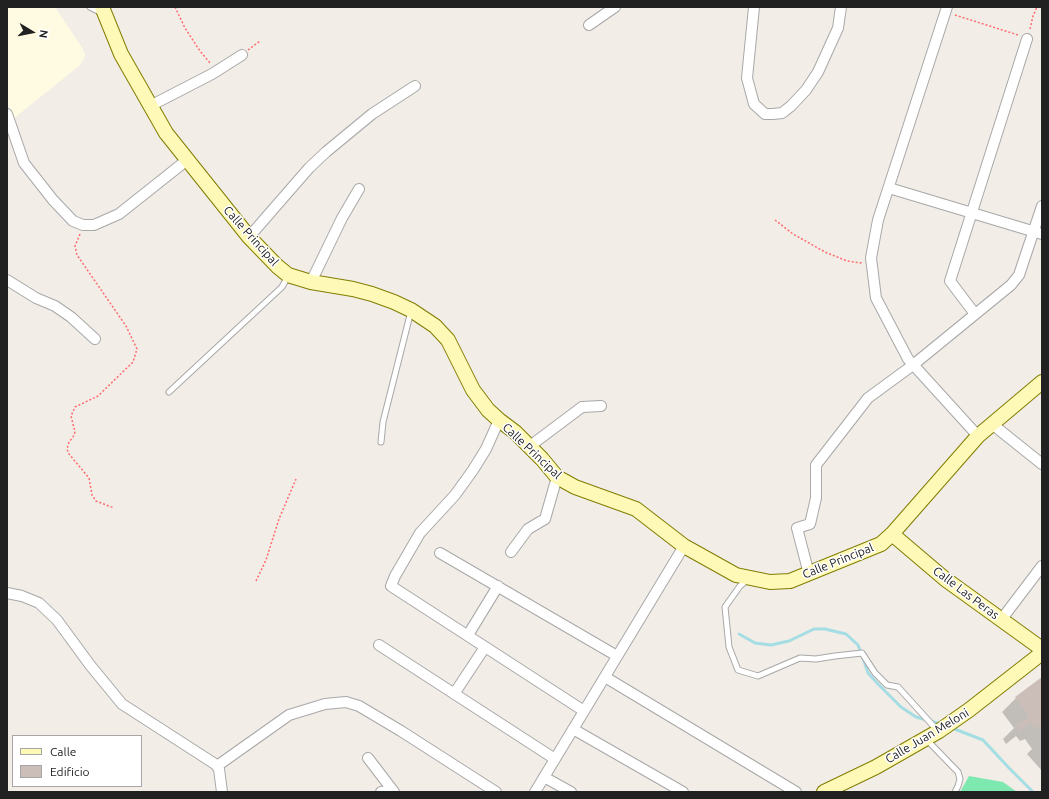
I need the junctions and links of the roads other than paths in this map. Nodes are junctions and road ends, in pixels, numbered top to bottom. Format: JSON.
{"nodes":[{"id":1,"x":90,"y":7,"type":"edge"},
{"id":2,"x":615,"y":7,"type":"edge"},
{"id":3,"x":754,"y":7,"type":"edge"},
{"id":4,"x":841,"y":7,"type":"edge"},
{"id":5,"x":946,"y":9,"type":"edge"},
{"id":6,"x":103,"y":10,"type":"edge"},
{"id":7,"x":589,"y":26,"type":"dead end"},
{"id":8,"x":1027,"y":39,"type":"road end"},
{"id":9,"x":242,"y":55,"type":"road end"},
{"id":10,"x":415,"y":86,"type":"dead end"},
{"id":11,"x":150,"y":106,"type":"junction"},
{"id":12,"x":7,"y":114,"type":"edge"},
{"id":13,"x":187,"y":160,"type":"junction"},
{"id":14,"x":889,"y":188,"type":"junction"},
{"id":15,"x":359,"y":189,"type":"dead end"},
{"id":16,"x":1042,"y":206,"type":"edge"},
{"id":17,"x":972,"y":213,"type":"junction"},
{"id":18,"x":1038,"y":232,"type":"edge"},
{"id":19,"x":249,"y":237,"type":"junction"},
{"id":20,"x":288,"y":275,"type":"junction"},
{"id":21,"x":7,"y":280,"type":"edge"},
{"id":22,"x":311,"y":282,"type":"junction"},
{"id":23,"x":411,"y":310,"type":"junction"},
{"id":24,"x":975,"y":314,"type":"junction"},
{"id":25,"x":95,"y":339,"type":"dead end"},
{"id":26,"x":913,"y":365,"type":"junction"},
{"id":27,"x":1042,"y":382,"type":"edge"},
{"id":28,"x":169,"y":392,"type":"dead end"},
{"id":29,"x":601,"y":406,"type":"dead end"},
{"id":30,"x":499,"y":420,"type":"junction"},
{"id":31,"x":992,"y":424,"type":"junction"},
{"id":32,"x":978,"y":436,"type":"junction"},
{"id":33,"x":381,"y":442,"type":"dead end"},
{"id":34,"x":530,"y":446,"type":"junction"},
{"id":35,"x":1042,"y":464,"type":"edge"},
{"id":36,"x":557,"y":477,"type":"junction"},
{"id":37,"x":892,"y":534,"type":"junction"},
{"id":38,"x":684,"y":546,"type":"junction"},
{"id":39,"x":440,"y":552,"type":"dead end"},
{"id":40,"x":511,"y":552,"type":"dead end"},
{"id":41,"x":1042,"y":566,"type":"edge"},
{"id":42,"x":809,"y":574,"type":"junction"},
{"id":43,"x":748,"y":579,"type":"junction"},
{"id":44,"x":498,"y":586,"type":"junction"},
{"id":45,"x":7,"y":594,"type":"edge"},
{"id":46,"x":1001,"y":620,"type":"junction"},
{"id":47,"x":468,"y":635,"type":"junction"},
{"id":48,"x":379,"y":645,"type":"dead end"},
{"id":49,"x":485,"y":647,"type":"junction"},
{"id":50,"x":1042,"y":649,"type":"edge"},
{"id":51,"x":1042,"y":653,"type":"edge"},
{"id":52,"x":617,"y":656,"type":"junction"},
{"id":53,"x":605,"y":677,"type":"junction"},
{"id":54,"x":454,"y":694,"type":"junction"},
{"id":55,"x":584,"y":710,"type":"junction"},
{"id":56,"x":937,"y":729,"type":"junction"},
{"id":57,"x":573,"y":730,"type":"junction"},
{"id":58,"x":926,"y":739,"type":"junction"},
{"id":59,"x":368,"y":758,"type":"dead end"},
{"id":60,"x":555,"y":759,"type":"junction"},
{"id":61,"x":217,"y":766,"type":"junction"},
{"id":62,"x":544,"y":777,"type":"junction"},
{"id":63,"x":222,"y":792,"type":"edge"},
{"id":64,"x":381,"y":792,"type":"edge"},
{"id":65,"x":391,"y":792,"type":"edge"},
{"id":66,"x":394,"y":792,"type":"edge"},
{"id":67,"x":496,"y":792,"type":"edge"},
{"id":68,"x":535,"y":792,"type":"edge"},
{"id":69,"x":571,"y":792,"type":"edge"},
{"id":70,"x":683,"y":792,"type":"edge"},
{"id":71,"x":796,"y":792,"type":"edge"},
{"id":72,"x":824,"y":792,"type":"edge"},
{"id":73,"x":955,"y":792,"type":"edge"}],
"edges":[{"from":1,"to":6,"type":"lane"},
{"from":2,"to":7,"type":"street"},
{"from":3,"to":4,"type":"street"},
{"from":5,"to":14,"type":"street"},
{"from":6,"to":11,"type":"street","name":"Calle Principal"},
{"from":8,"to":17,"type":"street"},
{"from":9,"to":11,"type":"street"},
{"from":10,"to":19,"type":"street"},
{"from":11,"to":13,"type":"street","name":"Calle Principal"},
{"from":12,"to":13,"type":"street"},
{"from":13,"to":19,"type":"street","name":"Calle Principal"},
{"from":14,"to":17,"type":"street"},
{"from":14,"to":26,"type":"street"},
{"from":15,"to":22,"type":"street"},
{"from":16,"to":18,"type":"street"},
{"from":17,"to":18,"type":"street"},
{"from":17,"to":24,"type":"street"},
{"from":18,"to":24,"type":"street"},
{"from":19,"to":20,"type":"street","name":"Calle Principal"},
{"from":20,"to":22,"type":"street","name":"Calle Principal"},
{"from":20,"to":28,"type":"lane"},
{"from":21,"to":25,"type":"street"},
{"from":22,"to":23,"type":"street","name":"Calle Principal"},
{"from":23,"to":30,"type":"street","name":"Calle Principal"},
{"from":23,"to":33,"type":"lane"},
{"from":24,"to":26,"type":"street"},
{"from":26,"to":32,"type":"street"},
{"from":26,"to":42,"type":"street"},
{"from":27,"to":31,"type":"street","name":"Calle Principal"},
{"from":29,"to":34,"type":"street"},
{"from":30,"to":34,"type":"street","name":"Calle Principal"},
{"from":30,"to":47,"type":"street"},
{"from":31,"to":32,"type":"street","name":"Calle Principal"},
{"from":31,"to":35,"type":"street"},
{"from":32,"to":37,"type":"street","name":"Calle Principal"},
{"from":34,"to":36,"type":"street","name":"Calle Principal"},
{"from":36,"to":38,"type":"street","name":"Calle Principal"},
{"from":36,"to":40,"type":"street"},
{"from":37,"to":42,"type":"street","name":"Calle Principal"},
{"from":37,"to":46,"type":"street","name":"Calle Las Peras"},
{"from":38,"to":43,"type":"street","name":"Calle Principal"},
{"from":38,"to":52,"type":"street"},
{"from":39,"to":44,"type":"street"},
{"from":41,"to":46,"type":"street"},
{"from":42,"to":43,"type":"street","name":"Calle Principal"},
{"from":43,"to":56,"type":"lane"},
{"from":44,"to":47,"type":"street"},
{"from":44,"to":52,"type":"street"},
{"from":45,"to":61,"type":"street"},
{"from":46,"to":50,"type":"street","name":"Calle Las Peras"},
{"from":47,"to":49,"type":"street"},
{"from":48,"to":54,"type":"street"},
{"from":49,"to":54,"type":"street"},
{"from":49,"to":55,"type":"street"},
{"from":51,"to":56,"type":"street","name":"Calle Juan Meloni"},
{"from":52,"to":53,"type":"street"},
{"from":53,"to":55,"type":"street"},
{"from":53,"to":71,"type":"street"},
{"from":54,"to":60,"type":"street"},
{"from":55,"to":57,"type":"street"},
{"from":56,"to":58,"type":"street","name":"Calle Juan Meloni"},
{"from":57,"to":60,"type":"street"},
{"from":57,"to":70,"type":"street"},
{"from":58,"to":72,"type":"street","name":"Calle Juan Meloni"},
{"from":58,"to":73,"type":"lane"},
{"from":59,"to":66,"type":"street"},
{"from":60,"to":62,"type":"street"},
{"from":61,"to":63,"type":"street"},
{"from":61,"to":67,"type":"street"},
{"from":62,"to":68,"type":"street"},
{"from":62,"to":69,"type":"street"},
{"from":64,"to":65,"type":"street"}]}
